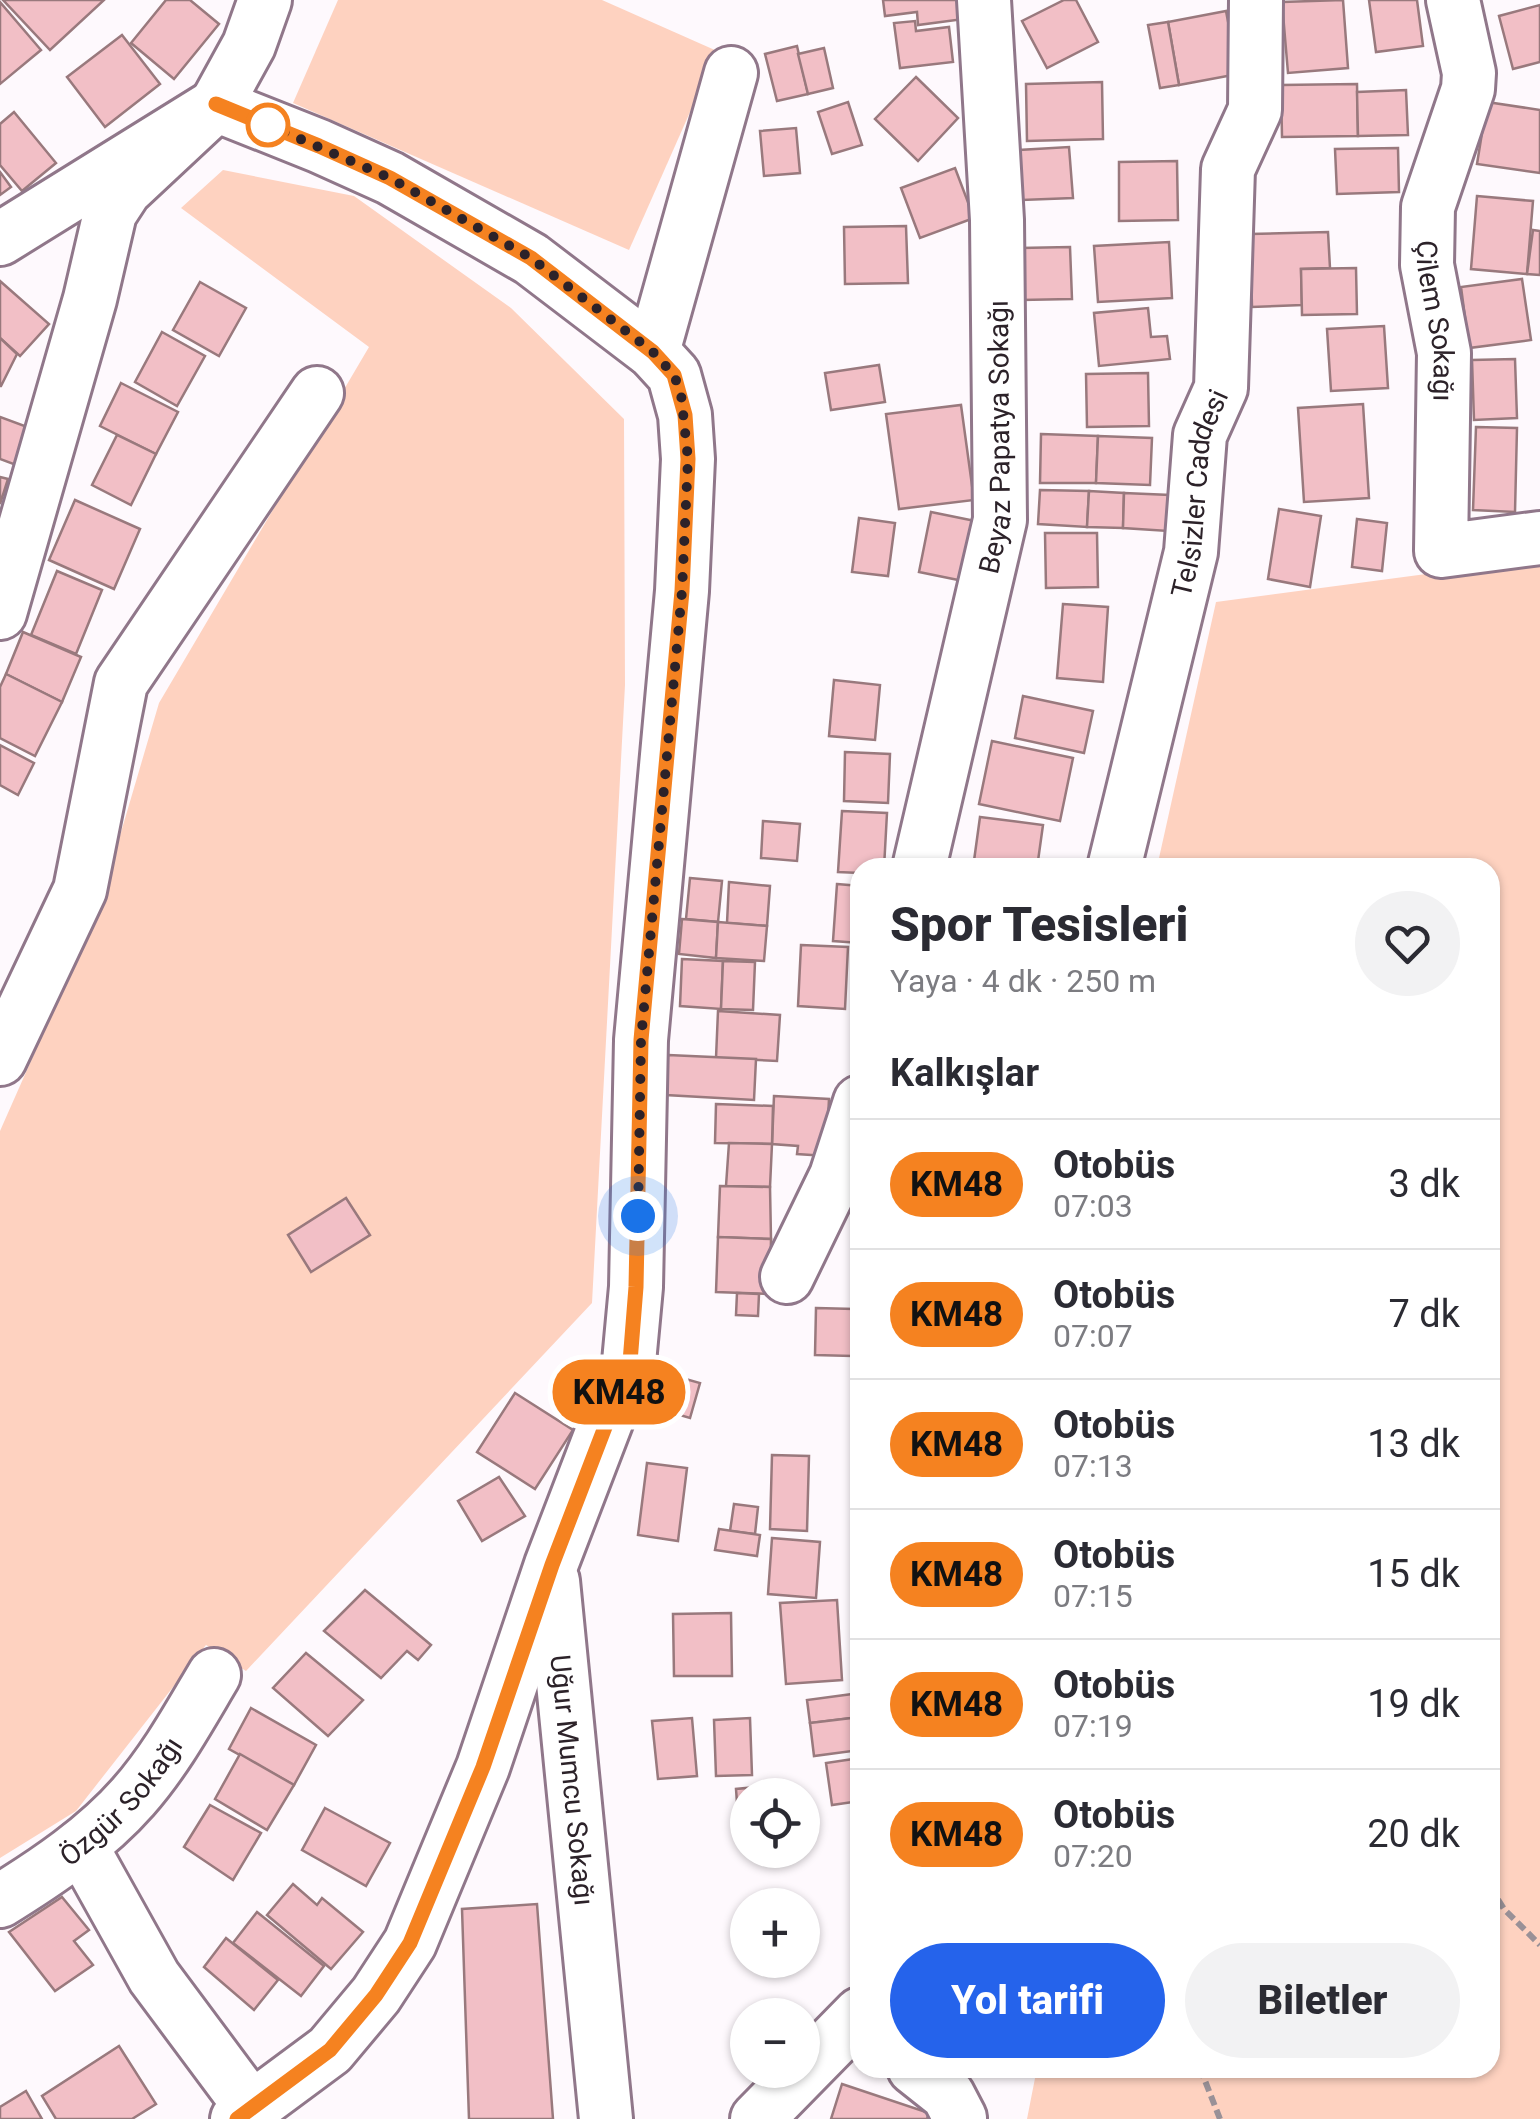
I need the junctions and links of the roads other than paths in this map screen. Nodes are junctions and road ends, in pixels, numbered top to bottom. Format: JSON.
{"nodes":[{"id":1,"x":265,"y":0,"type":"edge"},
{"id":2,"x":984,"y":0,"type":"edge"},
{"id":3,"x":1256,"y":0,"type":"edge"},
{"id":4,"x":1453,"y":0,"type":"edge"},
{"id":5,"x":731,"y":73,"type":"dead end"},
{"id":6,"x":216,"y":104,"type":"junction"},
{"id":7,"x":0,"y":239,"type":"edge"},
{"id":8,"x":653,"y":352,"type":"junction"},
{"id":9,"x":317,"y":393,"type":"dead end"},
{"id":10,"x":1540,"y":538,"type":"edge"},
{"id":11,"x":0,"y":614,"type":"edge"},
{"id":12,"x":920,"y":858,"type":"edge"},
{"id":13,"x":1116,"y":858,"type":"edge"},
{"id":14,"x":0,"y":1059,"type":"edge"},
{"id":15,"x":850,"y":1133,"type":"edge"},
{"id":16,"x":787,"y":1276,"type":"dead end"},
{"id":17,"x":552,"y":1565,"type":"junction"},
{"id":18,"x":214,"y":1675,"type":"dead end"},
{"id":19,"x":81,"y":1846,"type":"junction"},
{"id":20,"x":0,"y":1902,"type":"edge"},
{"id":21,"x":850,"y":2033,"type":"edge"},
{"id":22,"x":927,"y":2078,"type":"edge"},
{"id":23,"x":245,"y":2114,"type":"edge"},
{"id":24,"x":960,"y":2118,"type":"edge"},
{"id":25,"x":606,"y":2119,"type":"edge"},
{"id":26,"x":757,"y":2119,"type":"edge"}],
"edges":[{"from":1,"to":6,"type":"street"},
{"from":2,"to":12,"type":"street","name":"Beyaz Papatya Sokağı"},
{"from":3,"to":13,"type":"street","name":"Telsizler Caddesi"},
{"from":4,"to":10,"type":"street","name":"Çilem Sokağı"},
{"from":5,"to":8,"type":"street"},
{"from":6,"to":7,"type":"street"},
{"from":6,"to":8,"type":"street","name":"Uğur Mumcu Sokağı"},
{"from":6,"to":11,"type":"street"},
{"from":8,"to":17,"type":"street","name":"Uğur Mumcu Sokağı"},
{"from":9,"to":14,"type":"street"},
{"from":15,"to":16,"type":"street"},
{"from":17,"to":23,"type":"street"},
{"from":17,"to":25,"type":"street","name":"Uğur Mumcu Sokağı"},
{"from":18,"to":19,"type":"street","name":"Özgür Sokağı"},
{"from":19,"to":20,"type":"street","name":"Özgür Sokağı"},
{"from":19,"to":23,"type":"street"},
{"from":21,"to":26,"type":"street"},
{"from":22,"to":24,"type":"street"}]}
